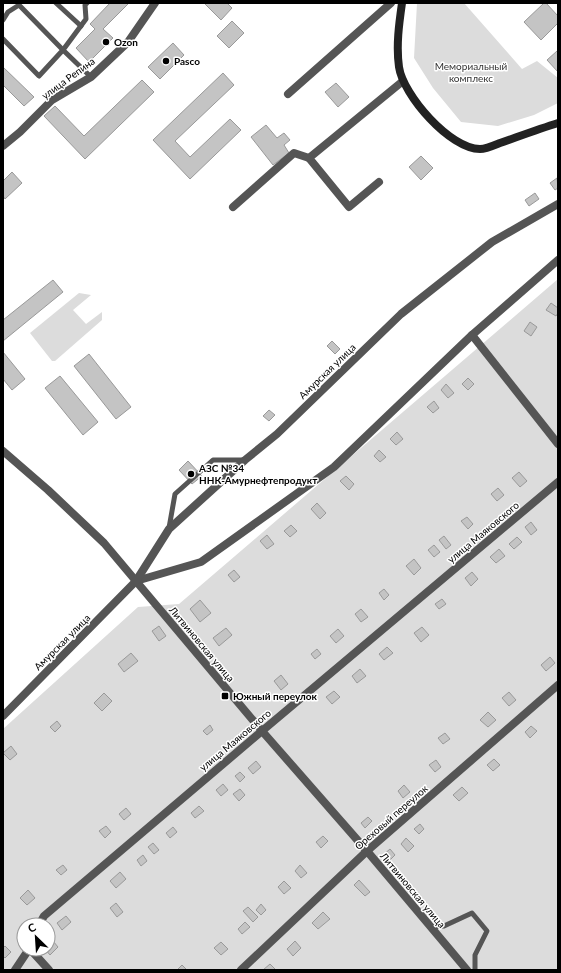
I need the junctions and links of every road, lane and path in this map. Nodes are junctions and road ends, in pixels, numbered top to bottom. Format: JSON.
{"nodes":[{"id":1,"x":56,"y":3,"type":"edge"},
{"id":2,"x":87,"y":3,"type":"edge"},
{"id":3,"x":155,"y":3,"type":"edge"},
{"id":4,"x":391,"y":3,"type":"edge"},
{"id":5,"x":402,"y":3,"type":"edge"},
{"id":6,"x":3,"y":20,"type":"edge"},
{"id":7,"x":81,"y":26,"type":"junction"},
{"id":8,"x":3,"y":39,"type":"edge"},
{"id":9,"x":63,"y":50,"type":"junction"},
{"id":10,"x":91,"y":77,"type":"junction"},
{"id":11,"x":403,"y":81,"type":"junction"},
{"id":12,"x":288,"y":94,"type":"dead end"},
{"id":13,"x":558,"y":123,"type":"edge"},
{"id":14,"x":3,"y":146,"type":"edge"},
{"id":15,"x":309,"y":158,"type":"junction"},
{"id":16,"x":379,"y":182,"type":"dead end"},
{"id":17,"x":558,"y":204,"type":"edge"},
{"id":18,"x":233,"y":207,"type":"dead end"},
{"id":19,"x":558,"y":260,"type":"edge"},
{"id":20,"x":472,"y":335,"type":"junction"},
{"id":21,"x":558,"y":444,"type":"edge"},
{"id":22,"x":3,"y":451,"type":"edge"},
{"id":23,"x":245,"y":460,"type":"junction"},
{"id":24,"x":558,"y":482,"type":"edge"},
{"id":25,"x":169,"y":529,"type":"junction"},
{"id":26,"x":136,"y":581,"type":"junction"},
{"id":27,"x":558,"y":685,"type":"edge"},
{"id":28,"x":3,"y":716,"type":"edge"},
{"id":29,"x":262,"y":731,"type":"junction"},
{"id":30,"x":367,"y":851,"type":"junction"},
{"id":31,"x":43,"y":917,"type":"edge"},
{"id":32,"x":431,"y":927,"type":"junction"},
{"id":33,"x":24,"y":957,"type":"edge"},
{"id":34,"x":37,"y":957,"type":"edge"},
{"id":35,"x":15,"y":970,"type":"edge"},
{"id":36,"x":48,"y":970,"type":"edge"},
{"id":37,"x":241,"y":970,"type":"edge"},
{"id":38,"x":467,"y":970,"type":"edge"},
{"id":39,"x":475,"y":970,"type":"edge"}],
"edges":[{"from":1,"to":7,"type":"lane"},
{"from":2,"to":7,"type":"lane"},
{"from":3,"to":10,"type":"street","name":"улица Репина"},
{"from":4,"to":12,"type":"street"},
{"from":5,"to":11,"type":"main road"},
{"from":6,"to":9,"type":"lane"},
{"from":7,"to":9,"type":"lane"},
{"from":8,"to":9,"type":"lane"},
{"from":9,"to":10,"type":"lane"},
{"from":10,"to":14,"type":"street","name":"улица Репина"},
{"from":11,"to":13,"type":"main road"},
{"from":11,"to":15,"type":"street"},
{"from":15,"to":16,"type":"street"},
{"from":15,"to":18,"type":"street"},
{"from":17,"to":23,"type":"street","name":"Амурская улица"},
{"from":19,"to":20,"type":"street","name":"Амурская улица"},
{"from":20,"to":21,"type":"street"},
{"from":20,"to":26,"type":"street","name":"Амурская улица"},
{"from":22,"to":26,"type":"street","name":"Литвиновская улица"},
{"from":23,"to":25,"type":"street","name":"Амурская улица"},
{"from":23,"to":25,"type":"lane"},
{"from":24,"to":29,"type":"street","name":"улица Маяковского"},
{"from":25,"to":26,"type":"street","name":"Амурская улица"},
{"from":26,"to":28,"type":"street","name":"Амурская улица"},
{"from":26,"to":29,"type":"street","name":"Литвиновская улица"},
{"from":27,"to":30,"type":"street","name":"Ореховый переулок"},
{"from":29,"to":30,"type":"street","name":"Литвиновская улица"},
{"from":29,"to":31,"type":"street","name":"улица Маяковского"},
{"from":30,"to":32,"type":"street","name":"Литвиновская улица"},
{"from":30,"to":37,"type":"street","name":"Ореховый переулок"},
{"from":32,"to":38,"type":"street","name":"Литвиновская улица"},
{"from":32,"to":39,"type":"lane"},
{"from":33,"to":35,"type":"street"},
{"from":34,"to":36,"type":"street"}]}
